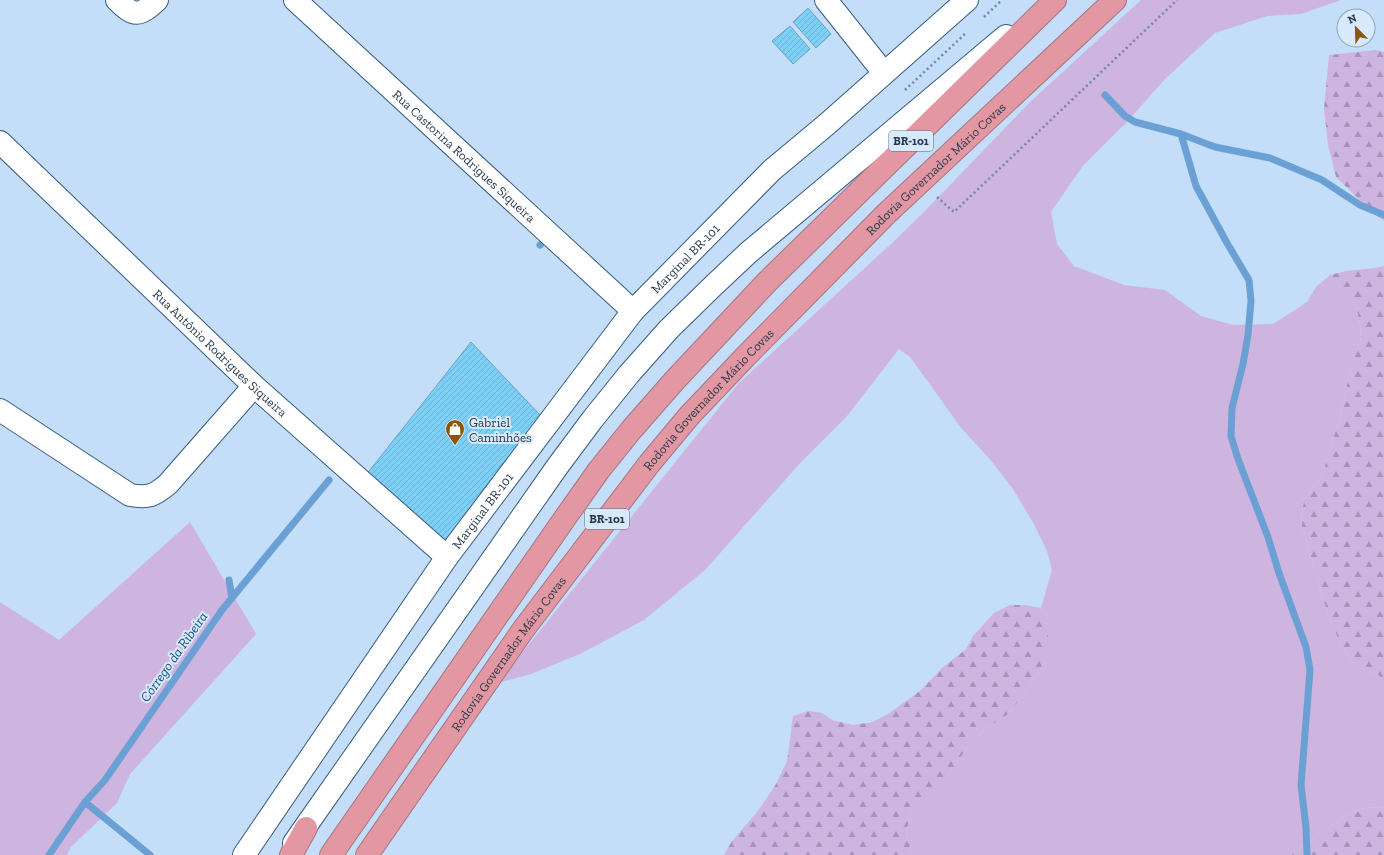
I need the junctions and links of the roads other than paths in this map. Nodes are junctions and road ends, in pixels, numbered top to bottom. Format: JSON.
{"nodes":[{"id":1,"x":117,"y":0,"type":"edge"},
{"id":2,"x":157,"y":0,"type":"edge"},
{"id":3,"x":295,"y":0,"type":"edge"},
{"id":4,"x":826,"y":0,"type":"edge"},
{"id":5,"x":967,"y":0,"type":"edge"},
{"id":6,"x":1048,"y":0,"type":"edge"},
{"id":7,"x":1055,"y":0,"type":"edge"},
{"id":8,"x":1115,"y":0,"type":"edge"},
{"id":9,"x":884,"y":73,"type":"junction"},
{"id":10,"x":0,"y":142,"type":"edge"},
{"id":11,"x":633,"y":311,"type":"junction"},
{"id":12,"x":254,"y":386,"type":"junction"},
{"id":13,"x":0,"y":410,"type":"edge"},
{"id":14,"x":447,"y":557,"type":"junction"},
{"id":15,"x":306,"y":828,"type":"junction"},
{"id":16,"x":244,"y":855,"type":"edge"},
{"id":17,"x":285,"y":855,"type":"edge"},
{"id":18,"x":291,"y":855,"type":"edge"},
{"id":19,"x":331,"y":855,"type":"edge"},
{"id":20,"x":366,"y":855,"type":"edge"}],
"edges":[{"from":1,"to":2,"type":"street"},
{"from":3,"to":11,"type":"street","name":"Rua Castorina Rodrigues Siqueira"},
{"from":4,"to":9,"type":"street"},
{"from":5,"to":9,"type":"street","name":"Marginal BR-101"},
{"from":6,"to":15,"type":"street"},
{"from":7,"to":19,"type":"highway","number":"BR-101"},
{"from":8,"to":20,"type":"highway","name":"Rodovia Governador Mário Covas","number":"BR-101"},
{"from":9,"to":11,"type":"street","name":"Marginal BR-101"},
{"from":10,"to":12,"type":"street","name":"Rua Antônio Rodrigues Siqueira"},
{"from":11,"to":14,"type":"street","name":"Marginal BR-101"},
{"from":12,"to":13,"type":"street"},
{"from":12,"to":14,"type":"street","name":"Rua Antônio Rodrigues Siqueira"},
{"from":14,"to":16,"type":"street","name":"Marginal BR-101"},
{"from":15,"to":17,"type":"street"},
{"from":15,"to":18,"type":"highway"}]}
